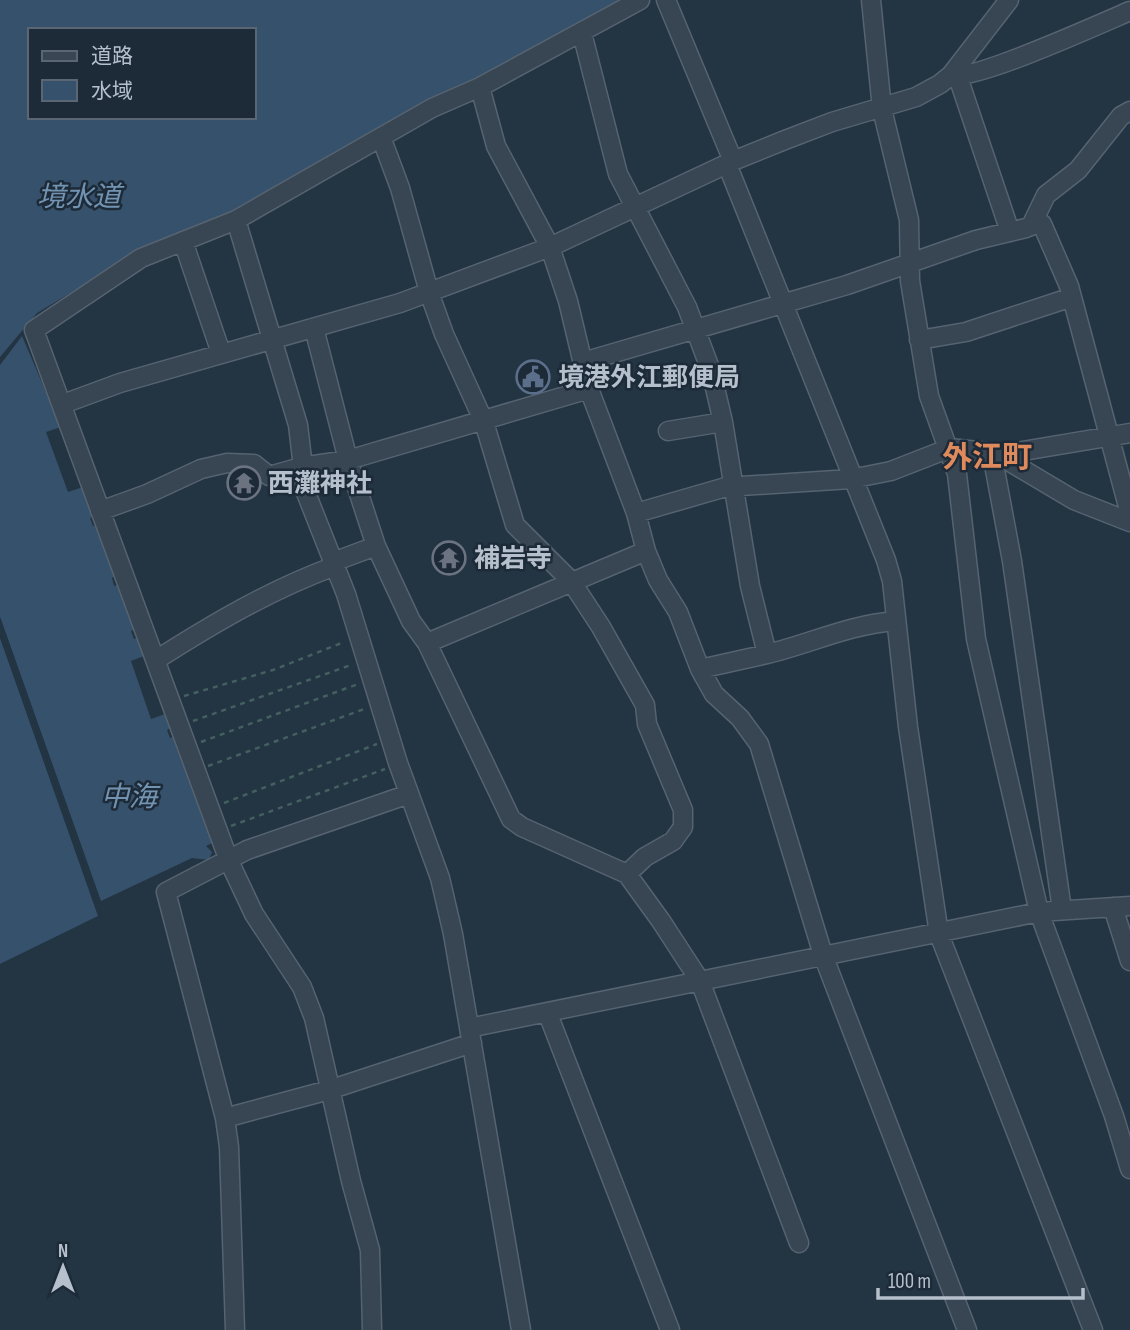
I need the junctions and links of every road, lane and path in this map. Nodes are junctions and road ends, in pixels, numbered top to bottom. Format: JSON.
{"nodes":[{"id":1,"x":640,"y":0,"type":"edge"},
{"id":2,"x":666,"y":0,"type":"edge"},
{"id":3,"x":871,"y":0,"type":"edge"},
{"id":4,"x":1009,"y":0,"type":"edge"},
{"id":5,"x":1130,"y":12,"type":"edge"},
{"id":6,"x":582,"y":33,"type":"junction"},
{"id":7,"x":954,"y":76,"type":"junction"},
{"id":8,"x":480,"y":87,"type":"junction"},
{"id":9,"x":882,"y":108,"type":"junction"},
{"id":10,"x":1130,"y":111,"type":"edge"},
{"id":11,"x":381,"y":137,"type":"junction"},
{"id":12,"x":730,"y":162,"type":"junction"},
{"id":13,"x":633,"y":209,"type":"junction"},
{"id":14,"x":236,"y":220,"type":"junction"},
{"id":15,"x":1034,"y":220,"type":"junction"},
{"id":16,"x":1010,"y":232,"type":"junction"},
{"id":17,"x":183,"y":241,"type":"junction"},
{"id":18,"x":550,"y":247,"type":"junction"},
{"id":19,"x":909,"y":264,"type":"junction"},
{"id":20,"x":429,"y":292,"type":"junction"},
{"id":21,"x":1072,"y":297,"type":"junction"},
{"id":22,"x":781,"y":305,"type":"junction"},
{"id":23,"x":314,"y":328,"type":"junction"},
{"id":24,"x":695,"y":330,"type":"junction"},
{"id":25,"x":274,"y":340,"type":"junction"},
{"id":26,"x":919,"y":340,"type":"junction"},
{"id":27,"x":221,"y":353,"type":"junction"},
{"id":28,"x":583,"y":362,"type":"junction"},
{"id":29,"x":589,"y":388,"type":"junction"},
{"id":30,"x":62,"y":404,"type":"junction"},
{"id":31,"x":484,"y":422,"type":"junction"},
{"id":32,"x":723,"y":422,"type":"junction"},
{"id":33,"x":668,"y":431,"type":"dead end"},
{"id":34,"x":1130,"y":433,"type":"edge"},
{"id":35,"x":1107,"y":436,"type":"junction"},
{"id":36,"x":950,"y":448,"type":"junction"},
{"id":37,"x":999,"y":454,"type":"junction"},
{"id":38,"x":348,"y":460,"type":"junction"},
{"id":39,"x":301,"y":467,"type":"junction"},
{"id":40,"x":851,"y":479,"type":"junction"},
{"id":41,"x":733,"y":486,"type":"junction"},
{"id":42,"x":100,"y":511,"type":"junction"},
{"id":43,"x":636,"y":513,"type":"junction"},
{"id":44,"x":1130,"y":514,"type":"edge"},
{"id":45,"x":1130,"y":522,"type":"edge"},
{"id":46,"x":376,"y":546,"type":"junction"},
{"id":47,"x":646,"y":551,"type":"junction"},
{"id":48,"x":334,"y":564,"type":"junction"},
{"id":49,"x":570,"y":581,"type":"junction"},
{"id":50,"x":896,"y":621,"type":"junction"},
{"id":51,"x":359,"y":636,"type":"junction"},
{"id":52,"x":428,"y":643,"type":"junction"},
{"id":53,"x":767,"y":654,"type":"junction"},
{"id":54,"x":156,"y":660,"type":"junction"},
{"id":55,"x":365,"y":660,"type":"junction"},
{"id":56,"x":700,"y":669,"type":"junction"},
{"id":57,"x":371,"y":679,"type":"junction"},
{"id":58,"x":171,"y":701,"type":"junction"},
{"id":59,"x":380,"y":704,"type":"junction"},
{"id":60,"x":180,"y":726,"type":"junction"},
{"id":61,"x":390,"y":739,"type":"junction"},
{"id":62,"x":187,"y":747,"type":"junction"},
{"id":63,"x":398,"y":763,"type":"junction"},
{"id":64,"x":195,"y":770,"type":"junction"},
{"id":65,"x":409,"y":794,"type":"junction"},
{"id":66,"x":209,"y":809,"type":"junction"},
{"id":67,"x":218,"y":831,"type":"junction"},
{"id":68,"x":229,"y":860,"type":"junction"},
{"id":69,"x":627,"y":874,"type":"junction"},
{"id":70,"x":1122,"y":907,"type":"edge"},
{"id":71,"x":1062,"y":910,"type":"junction"},
{"id":72,"x":1039,"y":912,"type":"junction"},
{"id":73,"x":939,"y":934,"type":"junction"},
{"id":74,"x":823,"y":955,"type":"junction"},
{"id":75,"x":1130,"y":961,"type":"edge"},
{"id":76,"x":700,"y":981,"type":"junction"},
{"id":77,"x":548,"y":1014,"type":"junction"},
{"id":78,"x":471,"y":1035,"type":"junction"},
{"id":79,"x":329,"y":1090,"type":"junction"},
{"id":80,"x":225,"y":1118,"type":"junction"},
{"id":81,"x":1130,"y":1169,"type":"edge"},
{"id":82,"x":799,"y":1243,"type":"dead end"},
{"id":83,"x":235,"y":1330,"type":"edge"},
{"id":84,"x":372,"y":1330,"type":"edge"},
{"id":85,"x":521,"y":1330,"type":"edge"},
{"id":86,"x":670,"y":1330,"type":"edge"},
{"id":87,"x":967,"y":1330,"type":"edge"},
{"id":88,"x":1093,"y":1330,"type":"edge"}],
"edges":[{"from":1,"to":6,"type":"street"},
{"from":2,"to":12,"type":"street"},
{"from":3,"to":9,"type":"street"},
{"from":4,"to":7,"type":"street"},
{"from":5,"to":7,"type":"street"},
{"from":6,"to":8,"type":"street"},
{"from":6,"to":13,"type":"street"},
{"from":7,"to":9,"type":"street"},
{"from":7,"to":16,"type":"street"},
{"from":8,"to":11,"type":"street"},
{"from":8,"to":18,"type":"street"},
{"from":9,"to":12,"type":"street"},
{"from":9,"to":19,"type":"street"},
{"from":10,"to":15,"type":"street"},
{"from":11,"to":14,"type":"street"},
{"from":11,"to":20,"type":"street"},
{"from":12,"to":13,"type":"street"},
{"from":12,"to":22,"type":"street"},
{"from":13,"to":18,"type":"street"},
{"from":13,"to":24,"type":"street"},
{"from":14,"to":17,"type":"street"},
{"from":14,"to":25,"type":"street"},
{"from":15,"to":16,"type":"street"},
{"from":15,"to":21,"type":"street"},
{"from":16,"to":19,"type":"street"},
{"from":17,"to":27,"type":"street"},
{"from":17,"to":30,"type":"street"},
{"from":18,"to":20,"type":"street"},
{"from":18,"to":28,"type":"street"},
{"from":19,"to":22,"type":"street"},
{"from":19,"to":26,"type":"street"},
{"from":20,"to":23,"type":"street"},
{"from":20,"to":31,"type":"street"},
{"from":21,"to":26,"type":"street"},
{"from":21,"to":35,"type":"street"},
{"from":22,"to":24,"type":"street"},
{"from":22,"to":40,"type":"street"},
{"from":23,"to":25,"type":"street"},
{"from":23,"to":38,"type":"street"},
{"from":24,"to":28,"type":"street"},
{"from":24,"to":32,"type":"street"},
{"from":25,"to":27,"type":"street"},
{"from":25,"to":39,"type":"street"},
{"from":26,"to":36,"type":"street"},
{"from":27,"to":30,"type":"street"},
{"from":28,"to":29,"type":"street"},
{"from":29,"to":31,"type":"street"},
{"from":29,"to":43,"type":"street"},
{"from":30,"to":42,"type":"street"},
{"from":31,"to":38,"type":"street"},
{"from":31,"to":49,"type":"street"},
{"from":32,"to":33,"type":"street"},
{"from":32,"to":41,"type":"street"},
{"from":34,"to":35,"type":"street"},
{"from":35,"to":37,"type":"street"},
{"from":35,"to":44,"type":"street"},
{"from":36,"to":37,"type":"street"},
{"from":36,"to":40,"type":"street"},
{"from":36,"to":72,"type":"street"},
{"from":37,"to":45,"type":"street"},
{"from":37,"to":71,"type":"street"},
{"from":38,"to":39,"type":"street"},
{"from":38,"to":46,"type":"street"},
{"from":39,"to":42,"type":"street"},
{"from":39,"to":48,"type":"street"},
{"from":40,"to":41,"type":"street"},
{"from":40,"to":50,"type":"street"},
{"from":41,"to":43,"type":"street"},
{"from":41,"to":53,"type":"street"},
{"from":42,"to":54,"type":"street"},
{"from":43,"to":47,"type":"street"},
{"from":46,"to":48,"type":"street"},
{"from":46,"to":52,"type":"street"},
{"from":47,"to":49,"type":"street"},
{"from":47,"to":56,"type":"street"},
{"from":48,"to":51,"type":"street"},
{"from":48,"to":54,"type":"street"},
{"from":49,"to":52,"type":"street"},
{"from":49,"to":69,"type":"street"},
{"from":50,"to":53,"type":"street"},
{"from":50,"to":73,"type":"street"},
{"from":51,"to":55,"type":"street"},
{"from":51,"to":58,"type":"path"},
{"from":52,"to":69,"type":"street"},
{"from":53,"to":56,"type":"street"},
{"from":54,"to":58,"type":"street"},
{"from":55,"to":57,"type":"street"},
{"from":55,"to":60,"type":"path"},
{"from":56,"to":74,"type":"street"},
{"from":57,"to":59,"type":"street"},
{"from":57,"to":62,"type":"path"},
{"from":58,"to":60,"type":"street"},
{"from":59,"to":61,"type":"street"},
{"from":59,"to":64,"type":"path"},
{"from":60,"to":62,"type":"street"},
{"from":61,"to":63,"type":"street"},
{"from":61,"to":66,"type":"path"},
{"from":62,"to":64,"type":"street"},
{"from":63,"to":65,"type":"street"},
{"from":63,"to":67,"type":"path"},
{"from":64,"to":66,"type":"street"},
{"from":65,"to":68,"type":"street"},
{"from":65,"to":78,"type":"street"},
{"from":66,"to":67,"type":"street"},
{"from":67,"to":68,"type":"street"},
{"from":68,"to":79,"type":"street"},
{"from":68,"to":80,"type":"street"},
{"from":69,"to":76,"type":"street"},
{"from":70,"to":71,"type":"street"},
{"from":70,"to":75,"type":"street"},
{"from":71,"to":72,"type":"street"},
{"from":72,"to":73,"type":"street"},
{"from":72,"to":81,"type":"street"},
{"from":73,"to":74,"type":"street"},
{"from":73,"to":88,"type":"street"},
{"from":74,"to":76,"type":"street"},
{"from":74,"to":87,"type":"street"},
{"from":76,"to":77,"type":"street"},
{"from":76,"to":82,"type":"street"},
{"from":77,"to":78,"type":"street"},
{"from":77,"to":86,"type":"street"},
{"from":78,"to":79,"type":"street"},
{"from":78,"to":85,"type":"street"},
{"from":79,"to":80,"type":"street"},
{"from":79,"to":84,"type":"street"},
{"from":80,"to":83,"type":"street"}]}
